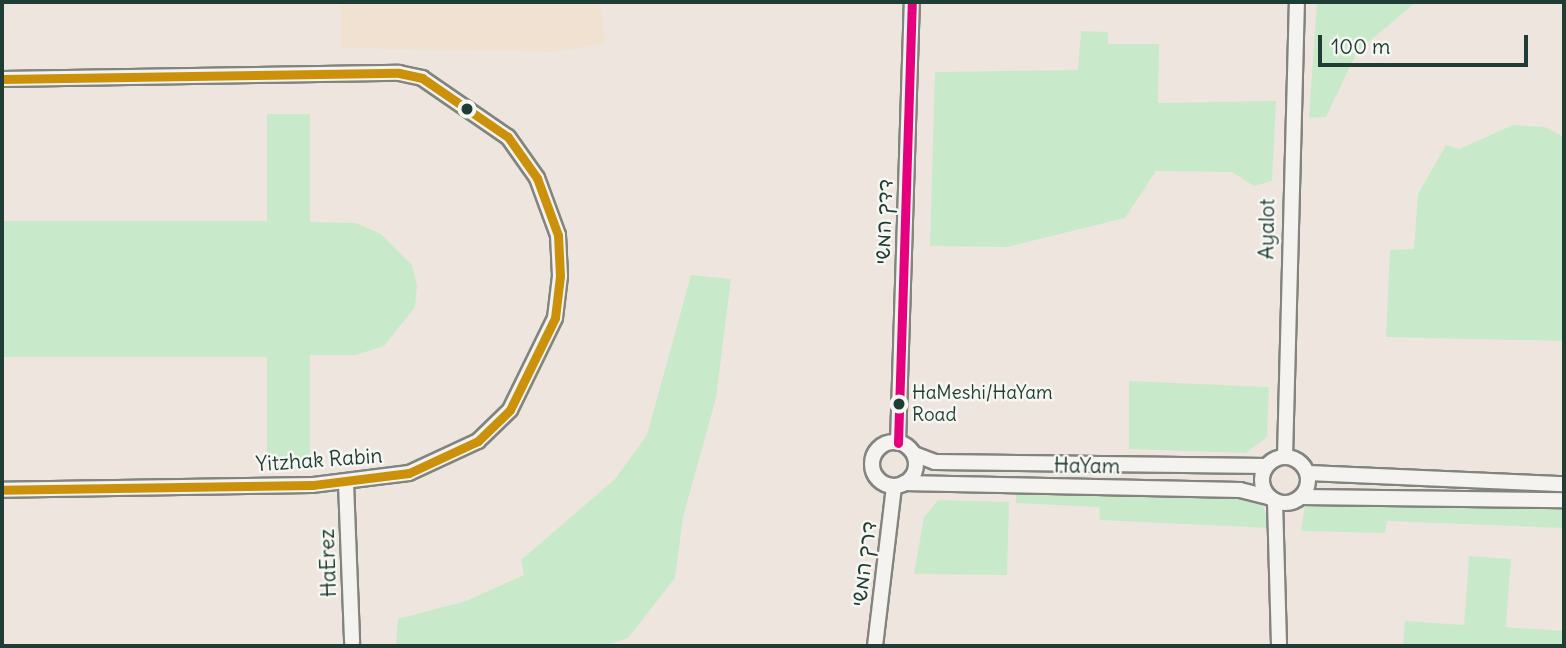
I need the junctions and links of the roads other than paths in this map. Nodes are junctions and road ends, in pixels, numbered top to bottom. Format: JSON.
{"nodes":[{"id":1,"x":912,"y":2,"type":"edge"},
{"id":2,"x":1297,"y":2,"type":"edge"},
{"id":3,"x":2,"y":79,"type":"edge"},
{"id":4,"x":898,"y":443,"type":"junction"},
{"id":5,"x":914,"y":454,"type":"junction"},
{"id":6,"x":1285,"y":457,"type":"junction"},
{"id":7,"x":1266,"y":466,"type":"junction"},
{"id":8,"x":1308,"y":472,"type":"junction"},
{"id":9,"x":346,"y":483,"type":"junction"},
{"id":10,"x":1564,"y":484,"type":"edge"},
{"id":11,"x":899,"y":485,"type":"junction"},
{"id":12,"x":2,"y":490,"type":"edge"},
{"id":13,"x":1301,"y":498,"type":"junction"},
{"id":14,"x":1272,"y":499,"type":"junction"},
{"id":15,"x":1564,"y":500,"type":"edge"},
{"id":16,"x":1280,"y":546,"type":"junction"},
{"id":17,"x":352,"y":642,"type":"dead end"},
{"id":18,"x":875,"y":646,"type":"edge"},
{"id":19,"x":1279,"y":646,"type":"edge"}],
"edges":[{"from":1,"to":4,"type":"street","name":"דדך המשי"},
{"from":2,"to":6,"type":"street","name":"Ayalot"},
{"from":3,"to":9,"type":"street","name":"Yitzhak Rabin"},
{"from":4,"to":5,"type":"street"},
{"from":4,"to":11,"type":"street"},
{"from":5,"to":7,"type":"street","name":"HaYam"},
{"from":5,"to":11,"type":"street"},
{"from":6,"to":7,"type":"street"},
{"from":6,"to":8,"type":"street"},
{"from":7,"to":14,"type":"street"},
{"from":8,"to":10,"type":"street"},
{"from":8,"to":13,"type":"street"},
{"from":9,"to":12,"type":"street","name":"Yitzhak Rabin"},
{"from":9,"to":17,"type":"street","name":"HaErez"},
{"from":11,"to":14,"type":"street","name":"HaYam"},
{"from":11,"to":18,"type":"street","name":"דרך המשי"},
{"from":13,"to":14,"type":"street"},
{"from":13,"to":15,"type":"street"},
{"from":13,"to":16,"type":"street"},
{"from":14,"to":16,"type":"street"},
{"from":16,"to":19,"type":"street"}]}
